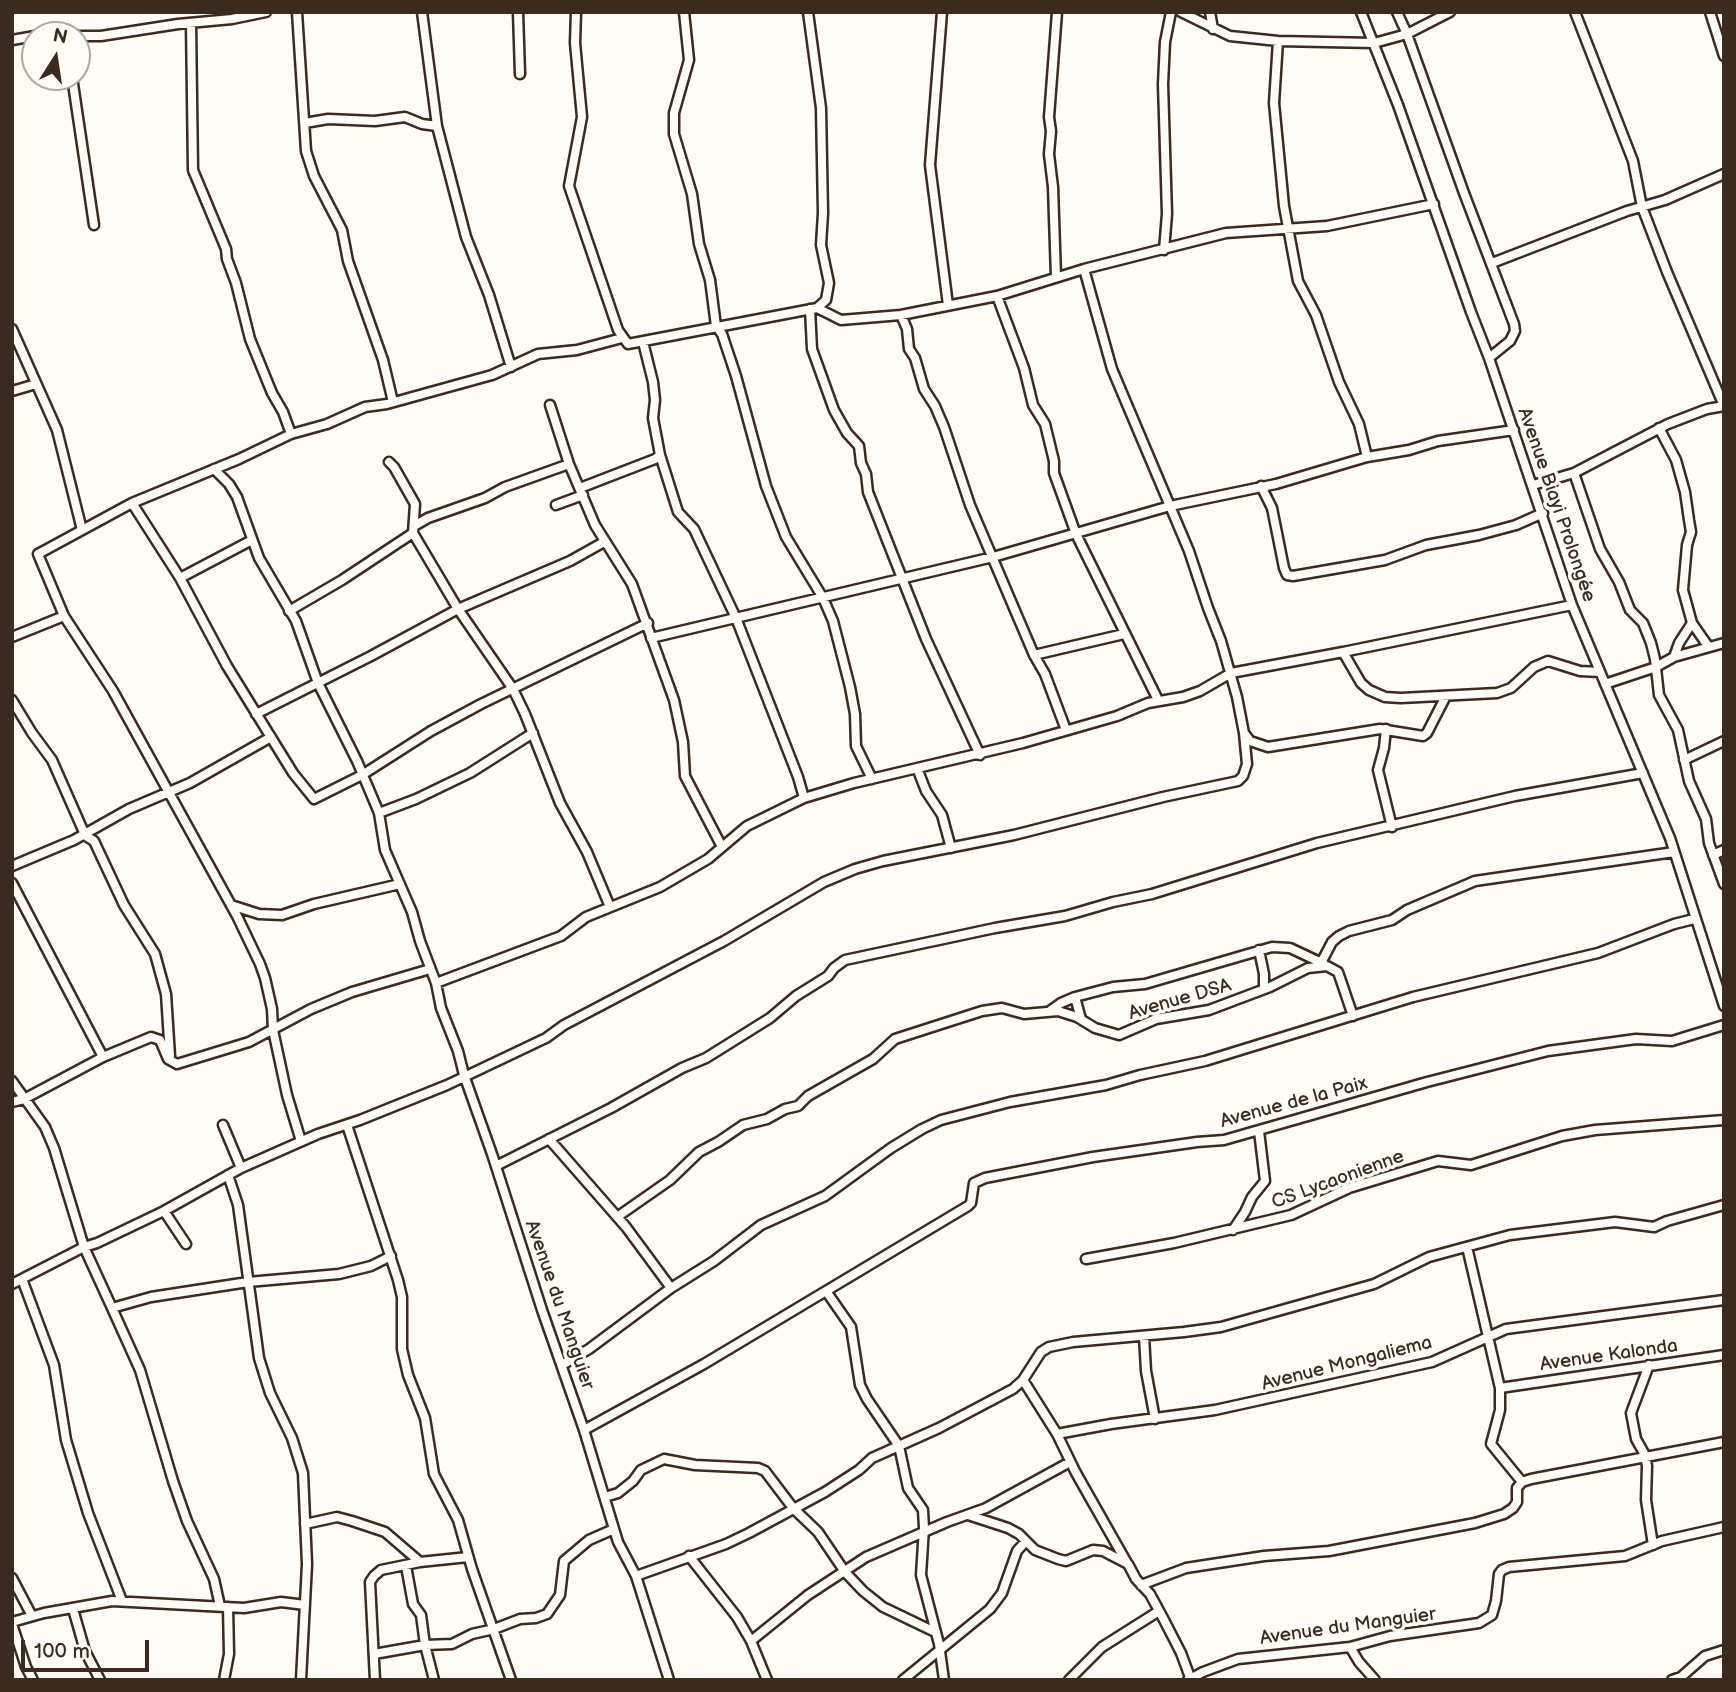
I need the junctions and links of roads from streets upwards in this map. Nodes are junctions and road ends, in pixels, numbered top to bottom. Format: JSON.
{"nodes":[{"id":1,"x":197,"y":12,"type":"edge"},
{"id":2,"x":266,"y":12,"type":"edge"},
{"id":3,"x":297,"y":12,"type":"edge"},
{"id":4,"x":422,"y":12,"type":"edge"},
{"id":5,"x":518,"y":12,"type":"edge"},
{"id":6,"x":576,"y":12,"type":"edge"},
{"id":7,"x":684,"y":12,"type":"edge"},
{"id":8,"x":808,"y":12,"type":"edge"},
{"id":9,"x":942,"y":12,"type":"edge"},
{"id":10,"x":1057,"y":12,"type":"edge"},
{"id":11,"x":1171,"y":12,"type":"edge"},
{"id":12,"x":1181,"y":12,"type":"edge"},
{"id":13,"x":1210,"y":12,"type":"edge"},
{"id":14,"x":1361,"y":12,"type":"edge"},
{"id":15,"x":1397,"y":12,"type":"edge"},
{"id":16,"x":1450,"y":12,"type":"edge"},
{"id":17,"x":1574,"y":12,"type":"edge"},
{"id":18,"x":1710,"y":12,"type":"edge"},
{"id":19,"x":194,"y":22,"type":"junction"},
{"id":20,"x":1213,"y":29,"type":"junction"},
{"id":21,"x":1407,"y":34,"type":"junction"},
{"id":22,"x":91,"y":36,"type":"edge"},
{"id":23,"x":1278,"y":41,"type":"junction"},
{"id":24,"x":1374,"y":43,"type":"junction"},
{"id":25,"x":1724,"y":56,"type":"edge"},
{"id":26,"x":520,"y":74,"type":"dead end"},
{"id":27,"x":74,"y":91,"type":"edge"},
{"id":28,"x":305,"y":123,"type":"junction"},
{"id":29,"x":437,"y":126,"type":"junction"},
{"id":30,"x":1724,"y":174,"type":"edge"},
{"id":31,"x":1434,"y":204,"type":"junction"},
{"id":32,"x":1642,"y":206,"type":"junction"},
{"id":33,"x":94,"y":225,"type":"dead end"},
{"id":34,"x":1289,"y":229,"type":"junction"},
{"id":35,"x":1164,"y":250,"type":"junction"},
{"id":36,"x":1492,"y":263,"type":"junction"},
{"id":37,"x":1084,"y":269,"type":"junction"},
{"id":38,"x":1056,"y":277,"type":"junction"},
{"id":39,"x":997,"y":296,"type":"junction"},
{"id":40,"x":948,"y":305,"type":"junction"},
{"id":41,"x":813,"y":309,"type":"junction"},
{"id":42,"x":901,"y":315,"type":"junction"},
{"id":43,"x":716,"y":326,"type":"junction"},
{"id":44,"x":12,"y":329,"type":"edge"},
{"id":45,"x":622,"y":338,"type":"junction"},
{"id":46,"x":643,"y":342,"type":"junction"},
{"id":47,"x":1489,"y":358,"type":"junction"},
{"id":48,"x":512,"y":367,"type":"junction"},
{"id":49,"x":36,"y":384,"type":"junction"},
{"id":50,"x":12,"y":391,"type":"edge"},
{"id":51,"x":393,"y":402,"type":"junction"},
{"id":52,"x":550,"y":405,"type":"dead end"},
{"id":53,"x":1724,"y":406,"type":"edge"},
{"id":54,"x":1659,"y":428,"type":"junction"},
{"id":55,"x":1514,"y":430,"type":"junction"},
{"id":56,"x":291,"y":434,"type":"junction"},
{"id":57,"x":660,"y":455,"type":"junction"},
{"id":58,"x":1367,"y":457,"type":"junction"},
{"id":59,"x":389,"y":462,"type":"dead end"},
{"id":60,"x":569,"y":464,"type":"junction"},
{"id":61,"x":214,"y":469,"type":"junction"},
{"id":62,"x":1574,"y":473,"type":"junction"},
{"id":63,"x":1533,"y":485,"type":"junction"},
{"id":64,"x":1261,"y":486,"type":"junction"},
{"id":65,"x":582,"y":491,"type":"junction"},
{"id":66,"x":132,"y":503,"type":"junction"},
{"id":67,"x":556,"y":505,"type":"dead end"},
{"id":68,"x":1170,"y":506,"type":"junction"},
{"id":69,"x":1543,"y":513,"type":"junction"},
{"id":70,"x":413,"y":529,"type":"junction"},
{"id":71,"x":82,"y":530,"type":"junction"},
{"id":72,"x":1076,"y":534,"type":"junction"},
{"id":73,"x":252,"y":540,"type":"junction"},
{"id":74,"x":604,"y":542,"type":"junction"},
{"id":75,"x":993,"y":557,"type":"junction"},
{"id":76,"x":180,"y":578,"type":"junction"},
{"id":77,"x":902,"y":578,"type":"junction"},
{"id":78,"x":822,"y":598,"type":"junction"},
{"id":79,"x":1572,"y":605,"type":"junction"},
{"id":80,"x":458,"y":609,"type":"junction"},
{"id":81,"x":289,"y":611,"type":"junction"},
{"id":82,"x":64,"y":616,"type":"junction"},
{"id":83,"x":736,"y":618,"type":"junction"},
{"id":84,"x":1692,"y":622,"type":"junction"},
{"id":85,"x":648,"y":624,"type":"junction"},
{"id":86,"x":1124,"y":634,"type":"junction"},
{"id":87,"x":12,"y":637,"type":"edge"},
{"id":88,"x":651,"y":638,"type":"junction"},
{"id":89,"x":1724,"y":643,"type":"edge"},
{"id":90,"x":1708,"y":646,"type":"junction"},
{"id":91,"x":1343,"y":652,"type":"junction"},
{"id":92,"x":1034,"y":655,"type":"junction"},
{"id":93,"x":1674,"y":657,"type":"junction"},
{"id":94,"x":1656,"y":667,"type":"junction"},
{"id":95,"x":1600,"y":672,"type":"junction"},
{"id":96,"x":1231,"y":673,"type":"junction"},
{"id":97,"x":318,"y":683,"type":"junction"},
{"id":98,"x":1605,"y":684,"type":"junction"},
{"id":99,"x":513,"y":689,"type":"junction"},
{"id":100,"x":1446,"y":696,"type":"junction"},
{"id":101,"x":12,"y":700,"type":"edge"},
{"id":102,"x":1158,"y":700,"type":"junction"},
{"id":103,"x":256,"y":714,"type":"junction"},
{"id":104,"x":1386,"y":729,"type":"junction"},
{"id":105,"x":1066,"y":730,"type":"junction"},
{"id":106,"x":533,"y":733,"type":"junction"},
{"id":107,"x":1244,"y":733,"type":"junction"},
{"id":108,"x":271,"y":737,"type":"junction"},
{"id":109,"x":1724,"y":741,"type":"edge"},
{"id":110,"x":980,"y":755,"type":"junction"},
{"id":111,"x":1684,"y":760,"type":"junction"},
{"id":112,"x":917,"y":768,"type":"junction"},
{"id":113,"x":1643,"y":773,"type":"junction"},
{"id":114,"x":362,"y":775,"type":"junction"},
{"id":115,"x":872,"y":779,"type":"junction"},
{"id":116,"x":168,"y":792,"type":"junction"},
{"id":117,"x":804,"y":798,"type":"junction"},
{"id":118,"x":379,"y":813,"type":"junction"},
{"id":119,"x":1392,"y":827,"type":"junction"},
{"id":120,"x":85,"y":834,"type":"junction"},
{"id":121,"x":722,"y":847,"type":"junction"},
{"id":122,"x":951,"y":848,"type":"junction"},
{"id":123,"x":1724,"y":850,"type":"edge"},
{"id":124,"x":1674,"y":852,"type":"junction"},
{"id":125,"x":1713,"y":855,"type":"junction"},
{"id":126,"x":12,"y":866,"type":"edge"},
{"id":127,"x":12,"y":883,"type":"edge"},
{"id":128,"x":400,"y":884,"type":"junction"},
{"id":129,"x":1724,"y":884,"type":"edge"},
{"id":130,"x":231,"y":905,"type":"junction"},
{"id":131,"x":610,"y":907,"type":"junction"},
{"id":132,"x":1694,"y":919,"type":"junction"},
{"id":133,"x":1259,"y":950,"type":"junction"},
{"id":134,"x":1324,"y":965,"type":"junction"},
{"id":135,"x":430,"y":969,"type":"junction"},
{"id":136,"x":436,"y":983,"type":"junction"},
{"id":137,"x":1264,"y":989,"type":"junction"},
{"id":138,"x":1075,"y":997,"type":"junction"},
{"id":139,"x":1724,"y":1006,"type":"edge"},
{"id":140,"x":1051,"y":1010,"type":"junction"},
{"id":141,"x":1353,"y":1016,"type":"junction"},
{"id":142,"x":1081,"y":1019,"type":"junction"},
{"id":143,"x":1724,"y":1025,"type":"edge"},
{"id":144,"x":273,"y":1030,"type":"junction"},
{"id":145,"x":103,"y":1057,"type":"junction"},
{"id":146,"x":170,"y":1062,"type":"junction"},
{"id":147,"x":464,"y":1075,"type":"junction"},
{"id":148,"x":12,"y":1081,"type":"edge"},
{"id":149,"x":24,"y":1099,"type":"junction"},
{"id":150,"x":12,"y":1102,"type":"edge"},
{"id":151,"x":1724,"y":1120,"type":"edge"},
{"id":152,"x":223,"y":1125,"type":"dead end"},
{"id":153,"x":347,"y":1125,"type":"junction"},
{"id":154,"x":1259,"y":1131,"type":"junction"},
{"id":155,"x":549,"y":1139,"type":"junction"},
{"id":156,"x":301,"y":1142,"type":"junction"},
{"id":157,"x":496,"y":1166,"type":"junction"},
{"id":158,"x":240,"y":1168,"type":"junction"},
{"id":159,"x":228,"y":1175,"type":"junction"},
{"id":160,"x":1724,"y":1205,"type":"edge"},
{"id":161,"x":164,"y":1211,"type":"junction"},
{"id":162,"x":617,"y":1216,"type":"junction"},
{"id":163,"x":1233,"y":1230,"type":"junction"},
{"id":164,"x":186,"y":1244,"type":"dead end"},
{"id":165,"x":84,"y":1247,"type":"junction"},
{"id":166,"x":1467,"y":1247,"type":"junction"},
{"id":167,"x":391,"y":1256,"type":"junction"},
{"id":168,"x":1086,"y":1259,"type":"dead end"},
{"id":169,"x":22,"y":1279,"type":"junction"},
{"id":170,"x":248,"y":1282,"type":"junction"},
{"id":171,"x":12,"y":1283,"type":"edge"},
{"id":172,"x":671,"y":1288,"type":"junction"},
{"id":173,"x":826,"y":1291,"type":"junction"},
{"id":174,"x":1724,"y":1300,"type":"edge"},
{"id":175,"x":112,"y":1308,"type":"junction"},
{"id":176,"x":1144,"y":1336,"type":"junction"},
{"id":177,"x":1489,"y":1337,"type":"junction"},
{"id":178,"x":1724,"y":1355,"type":"edge"},
{"id":179,"x":562,"y":1365,"type":"junction"},
{"id":180,"x":1649,"y":1365,"type":"junction"},
{"id":181,"x":1023,"y":1380,"type":"junction"},
{"id":182,"x":1500,"y":1388,"type":"junction"},
{"id":183,"x":1155,"y":1419,"type":"junction"},
{"id":184,"x":584,"y":1430,"type":"junction"},
{"id":185,"x":1057,"y":1434,"type":"junction"},
{"id":186,"x":1724,"y":1442,"type":"edge"},
{"id":187,"x":899,"y":1446,"type":"junction"},
{"id":188,"x":1645,"y":1455,"type":"junction"},
{"id":189,"x":1070,"y":1462,"type":"junction"},
{"id":190,"x":1522,"y":1482,"type":"junction"},
{"id":191,"x":605,"y":1497,"type":"junction"},
{"id":192,"x":793,"y":1508,"type":"junction"},
{"id":193,"x":968,"y":1515,"type":"junction"},
{"id":194,"x":305,"y":1524,"type":"junction"},
{"id":195,"x":1724,"y":1527,"type":"edge"},
{"id":196,"x":614,"y":1529,"type":"junction"},
{"id":197,"x":924,"y":1532,"type":"junction"},
{"id":198,"x":1026,"y":1541,"type":"junction"},
{"id":199,"x":1653,"y":1545,"type":"junction"},
{"id":200,"x":468,"y":1556,"type":"junction"},
{"id":201,"x":690,"y":1556,"type":"junction"},
{"id":202,"x":420,"y":1562,"type":"junction"},
{"id":203,"x":1128,"y":1564,"type":"junction"},
{"id":204,"x":406,"y":1566,"type":"junction"},
{"id":205,"x":845,"y":1572,"type":"junction"},
{"id":206,"x":636,"y":1576,"type":"junction"},
{"id":207,"x":12,"y":1578,"type":"edge"},
{"id":208,"x":1141,"y":1585,"type":"junction"},
{"id":209,"x":122,"y":1601,"type":"junction"},
{"id":210,"x":306,"y":1605,"type":"junction"},
{"id":211,"x":224,"y":1606,"type":"junction"},
{"id":212,"x":73,"y":1609,"type":"junction"},
{"id":213,"x":1160,"y":1611,"type":"junction"},
{"id":214,"x":32,"y":1616,"type":"junction"},
{"id":215,"x":12,"y":1623,"type":"edge"},
{"id":216,"x":494,"y":1629,"type":"junction"},
{"id":217,"x":935,"y":1632,"type":"junction"},
{"id":218,"x":751,"y":1641,"type":"junction"},
{"id":219,"x":425,"y":1645,"type":"junction"},
{"id":220,"x":1350,"y":1647,"type":"junction"},
{"id":221,"x":939,"y":1649,"type":"junction"},
{"id":222,"x":1724,"y":1650,"type":"edge"},
{"id":223,"x":374,"y":1654,"type":"junction"},
{"id":224,"x":1190,"y":1679,"type":"edge"},
{"id":225,"x":33,"y":1680,"type":"edge"},
{"id":226,"x":100,"y":1680,"type":"edge"},
{"id":227,"x":224,"y":1680,"type":"edge"},
{"id":228,"x":301,"y":1680,"type":"edge"},
{"id":229,"x":374,"y":1680,"type":"edge"},
{"id":230,"x":434,"y":1680,"type":"edge"},
{"id":231,"x":511,"y":1680,"type":"edge"},
{"id":232,"x":669,"y":1680,"type":"edge"},
{"id":233,"x":767,"y":1680,"type":"edge"},
{"id":234,"x":903,"y":1680,"type":"edge"},
{"id":235,"x":944,"y":1680,"type":"edge"},
{"id":236,"x":1069,"y":1680,"type":"edge"},
{"id":237,"x":1375,"y":1680,"type":"edge"},
{"id":238,"x":1672,"y":1680,"type":"edge"}],
"edges":[{"from":1,"to":19,"type":"street"},
{"from":2,"to":19,"type":"street"},
{"from":3,"to":28,"type":"street"},
{"from":4,"to":29,"type":"street"},
{"from":5,"to":26,"type":"street"},
{"from":6,"to":45,"type":"street"},
{"from":7,"to":43,"type":"street"},
{"from":8,"to":41,"type":"street"},
{"from":9,"to":40,"type":"street"},
{"from":10,"to":38,"type":"street"},
{"from":11,"to":35,"type":"street"},
{"from":12,"to":20,"type":"street"},
{"from":13,"to":20,"type":"street"},
{"from":14,"to":24,"type":"street","name":"Avenue Biayi Prolongée"},
{"from":15,"to":21,"type":"street"},
{"from":16,"to":21,"type":"street"},
{"from":17,"to":32,"type":"street"},
{"from":18,"to":25,"type":"street"},
{"from":19,"to":22,"type":"street"},
{"from":19,"to":56,"type":"street"},
{"from":20,"to":23,"type":"street"},
{"from":21,"to":24,"type":"street"},
{"from":21,"to":36,"type":"street"},
{"from":23,"to":24,"type":"street"},
{"from":23,"to":34,"type":"street"},
{"from":24,"to":31,"type":"street","name":"Avenue Biayi Prolongée"},
{"from":27,"to":33,"type":"street"},
{"from":28,"to":29,"type":"street"},
{"from":28,"to":51,"type":"street"},
{"from":29,"to":48,"type":"street"},
{"from":30,"to":32,"type":"street"},
{"from":31,"to":34,"type":"street"},
{"from":31,"to":47,"type":"street","name":"Avenue Biayi Prolongée"},
{"from":32,"to":36,"type":"street"},
{"from":32,"to":53,"type":"street"},
{"from":34,"to":35,"type":"street"},
{"from":34,"to":58,"type":"street"},
{"from":35,"to":37,"type":"street"},
{"from":36,"to":47,"type":"street"},
{"from":37,"to":38,"type":"street"},
{"from":37,"to":68,"type":"street"},
{"from":38,"to":39,"type":"street"},
{"from":39,"to":40,"type":"street"},
{"from":39,"to":72,"type":"street"},
{"from":40,"to":42,"type":"street"},
{"from":41,"to":42,"type":"street"},
{"from":41,"to":43,"type":"street"},
{"from":41,"to":77,"type":"street"},
{"from":42,"to":75,"type":"street"},
{"from":43,"to":46,"type":"street"},
{"from":43,"to":78,"type":"street"},
{"from":44,"to":49,"type":"street"},
{"from":45,"to":46,"type":"street"},
{"from":45,"to":48,"type":"street"},
{"from":46,"to":57,"type":"street"},
{"from":47,"to":55,"type":"street","name":"Avenue Biayi Prolongée"},
{"from":48,"to":51,"type":"street"},
{"from":49,"to":50,"type":"street"},
{"from":49,"to":71,"type":"street"},
{"from":51,"to":56,"type":"street"},
{"from":52,"to":60,"type":"street"},
{"from":53,"to":54,"type":"street"},
{"from":54,"to":62,"type":"street"},
{"from":54,"to":84,"type":"street"},
{"from":55,"to":58,"type":"street"},
{"from":55,"to":63,"type":"street","name":"Avenue Biayi Prolongée"},
{"from":56,"to":61,"type":"street"},
{"from":57,"to":65,"type":"street"},
{"from":57,"to":83,"type":"street"},
{"from":58,"to":64,"type":"street"},
{"from":59,"to":70,"type":"street"},
{"from":60,"to":65,"type":"street"},
{"from":60,"to":70,"type":"street"},
{"from":61,"to":66,"type":"street"},
{"from":61,"to":73,"type":"street","name":"Avenue du Manguier"},
{"from":62,"to":63,"type":"street"},
{"from":62,"to":94,"type":"street"},
{"from":63,"to":69,"type":"street","name":"Avenue Biayi Prolongée"},
{"from":64,"to":68,"type":"street"},
{"from":64,"to":69,"type":"street"},
{"from":65,"to":67,"type":"street"},
{"from":65,"to":74,"type":"street"},
{"from":66,"to":71,"type":"street"},
{"from":66,"to":76,"type":"street"},
{"from":68,"to":72,"type":"street"},
{"from":68,"to":96,"type":"street"},
{"from":69,"to":79,"type":"street","name":"Avenue Biayi Prolongée"},
{"from":70,"to":80,"type":"street"},
{"from":70,"to":81,"type":"street"},
{"from":71,"to":82,"type":"street"},
{"from":72,"to":75,"type":"street"},
{"from":72,"to":86,"type":"street"},
{"from":73,"to":76,"type":"street"},
{"from":73,"to":81,"type":"street","name":"Avenue du Manguier"},
{"from":74,"to":80,"type":"street"},
{"from":74,"to":85,"type":"street"},
{"from":75,"to":77,"type":"street"},
{"from":75,"to":92,"type":"street"},
{"from":76,"to":103,"type":"street"},
{"from":77,"to":78,"type":"street"},
{"from":77,"to":110,"type":"street"},
{"from":78,"to":83,"type":"street"},
{"from":78,"to":115,"type":"street"},
{"from":79,"to":91,"type":"street"},
{"from":79,"to":95,"type":"street","name":"Avenue Biayi Prolongée"},
{"from":80,"to":97,"type":"street"},
{"from":80,"to":99,"type":"street"},
{"from":81,"to":97,"type":"street","name":"Avenue du Manguier"},
{"from":82,"to":87,"type":"street"},
{"from":82,"to":116,"type":"street"},
{"from":83,"to":88,"type":"street"},
{"from":83,"to":117,"type":"street"},
{"from":84,"to":90,"type":"street"},
{"from":84,"to":93,"type":"street"},
{"from":85,"to":88,"type":"street"},
{"from":85,"to":99,"type":"street"},
{"from":86,"to":92,"type":"street"},
{"from":86,"to":102,"type":"street"},
{"from":88,"to":121,"type":"street"},
{"from":89,"to":90,"type":"street"},
{"from":90,"to":93,"type":"street"},
{"from":91,"to":96,"type":"street"},
{"from":91,"to":100,"type":"street"},
{"from":92,"to":105,"type":"street"},
{"from":93,"to":94,"type":"street"},
{"from":94,"to":98,"type":"street"},
{"from":94,"to":111,"type":"street"},
{"from":95,"to":98,"type":"street","name":"Avenue Biayi Prolongée"},
{"from":95,"to":100,"type":"street"},
{"from":96,"to":102,"type":"street"},
{"from":96,"to":107,"type":"street"},
{"from":97,"to":103,"type":"street"},
{"from":97,"to":114,"type":"street","name":"Avenue du Manguier"},
{"from":98,"to":113,"type":"street","name":"Avenue Biayi Prolongée"},
{"from":99,"to":106,"type":"street"},
{"from":99,"to":114,"type":"street"},
{"from":100,"to":104,"type":"street"},
{"from":101,"to":120,"type":"street"},
{"from":102,"to":105,"type":"street"},
{"from":103,"to":108,"type":"street"},
{"from":104,"to":107,"type":"street"},
{"from":104,"to":119,"type":"street"},
{"from":105,"to":110,"type":"street"},
{"from":106,"to":118,"type":"street"},
{"from":106,"to":131,"type":"street"},
{"from":107,"to":122,"type":"street"},
{"from":108,"to":114,"type":"street"},
{"from":108,"to":116,"type":"street"},
{"from":109,"to":111,"type":"street"},
{"from":110,"to":112,"type":"street"},
{"from":111,"to":125,"type":"street"},
{"from":112,"to":115,"type":"street"},
{"from":112,"to":122,"type":"street"},
{"from":113,"to":119,"type":"street"},
{"from":113,"to":124,"type":"street","name":"Avenue Biayi Prolongée"},
{"from":114,"to":118,"type":"street","name":"Avenue du Manguier"},
{"from":115,"to":117,"type":"street"},
{"from":116,"to":120,"type":"street"},
{"from":116,"to":130,"type":"street"},
{"from":117,"to":121,"type":"street"},
{"from":118,"to":128,"type":"street","name":"Avenue du Manguier"},
{"from":119,"to":155,"type":"street"},
{"from":120,"to":126,"type":"street"},
{"from":120,"to":146,"type":"street"},
{"from":121,"to":131,"type":"street"},
{"from":122,"to":147,"type":"street"},
{"from":123,"to":125,"type":"street"},
{"from":124,"to":132,"type":"street","name":"Avenue Biayi Prolongée"},
{"from":124,"to":134,"type":"street"},
{"from":125,"to":129,"type":"street"},
{"from":127,"to":145,"type":"street"},
{"from":128,"to":130,"type":"street"},
{"from":128,"to":135,"type":"street","name":"Avenue du Manguier"},
{"from":130,"to":144,"type":"street"},
{"from":131,"to":136,"type":"street"},
{"from":132,"to":139,"type":"street","name":"Avenue Biayi Prolongée"},
{"from":132,"to":141,"type":"street"},
{"from":133,"to":134,"type":"street"},
{"from":133,"to":137,"type":"street"},
{"from":133,"to":138,"type":"street"},
{"from":134,"to":137,"type":"street","name":"Avenue DSA"},
{"from":134,"to":141,"type":"street"},
{"from":135,"to":136,"type":"street","name":"Avenue du Manguier"},
{"from":135,"to":144,"type":"street"},
{"from":136,"to":147,"type":"street","name":"Avenue du Manguier"},
{"from":137,"to":142,"type":"street","name":"Avenue DSA"},
{"from":138,"to":140,"type":"street"},
{"from":138,"to":142,"type":"street"},
{"from":140,"to":142,"type":"street","name":"Avenue DSA"},
{"from":140,"to":162,"type":"street","name":"Avenue DSA"},
{"from":141,"to":172,"type":"street"},
{"from":143,"to":154,"type":"street","name":"Avenue de la Paix"},
{"from":144,"to":146,"type":"street"},
{"from":144,"to":156,"type":"street"},
{"from":145,"to":146,"type":"street"},
{"from":145,"to":149,"type":"street"},
{"from":147,"to":153,"type":"street"},
{"from":147,"to":157,"type":"street","name":"Avenue du Manguier"},
{"from":148,"to":149,"type":"street"},
{"from":149,"to":150,"type":"street"},
{"from":149,"to":165,"type":"street"},
{"from":151,"to":163,"type":"street","name":"CS Lycaonienne"},
{"from":152,"to":158,"type":"street"},
{"from":153,"to":156,"type":"street"},
{"from":153,"to":167,"type":"street"},
{"from":154,"to":163,"type":"street"},
{"from":154,"to":173,"type":"street","name":"Avenue de la Paix"},
{"from":155,"to":157,"type":"street"},
{"from":155,"to":162,"type":"street"},
{"from":156,"to":158,"type":"street"},
{"from":157,"to":179,"type":"street","name":"Avenue du Manguier"},
{"from":158,"to":159,"type":"street"},
{"from":159,"to":161,"type":"street"},
{"from":159,"to":170,"type":"street"},
{"from":160,"to":166,"type":"street"},
{"from":161,"to":164,"type":"street"},
{"from":161,"to":165,"type":"street"},
{"from":162,"to":172,"type":"street"},
{"from":163,"to":168,"type":"street","name":"CS Lycaonienne"},
{"from":165,"to":169,"type":"street"},
{"from":165,"to":175,"type":"street"},
{"from":166,"to":176,"type":"street"},
{"from":166,"to":177,"type":"street"},
{"from":167,"to":170,"type":"street"},
{"from":167,"to":200,"type":"street"},
{"from":169,"to":171,"type":"street"},
{"from":169,"to":209,"type":"street"},
{"from":170,"to":175,"type":"street"},
{"from":170,"to":194,"type":"street"},
{"from":172,"to":179,"type":"street"},
{"from":173,"to":184,"type":"street"},
{"from":173,"to":187,"type":"street"},
{"from":174,"to":177,"type":"street","name":"Avenue Mongaliema"},
{"from":175,"to":211,"type":"street"},
{"from":176,"to":181,"type":"street"},
{"from":176,"to":183,"type":"street"},
{"from":177,"to":182,"type":"street"},
{"from":177,"to":183,"type":"street","name":"Avenue Mongaliema"},
{"from":178,"to":180,"type":"street","name":"Avenue Kalonda"},
{"from":179,"to":184,"type":"street","name":"Avenue du Manguier"},
{"from":180,"to":182,"type":"street","name":"Avenue Kalonda"},
{"from":180,"to":188,"type":"street"},
{"from":181,"to":185,"type":"street"},
{"from":181,"to":187,"type":"street"},
{"from":182,"to":190,"type":"street"},
{"from":183,"to":185,"type":"street","name":"Avenue Mongaliema"},
{"from":184,"to":191,"type":"street","name":"Avenue du Manguier"},
{"from":185,"to":189,"type":"street"},
{"from":186,"to":188,"type":"street"},
{"from":187,"to":192,"type":"street"},
{"from":187,"to":197,"type":"street"},
{"from":188,"to":190,"type":"street"},
{"from":188,"to":199,"type":"street"},
{"from":189,"to":193,"type":"street"},
{"from":189,"to":203,"type":"street"},
{"from":190,"to":208,"type":"street"},
{"from":191,"to":192,"type":"street"},
{"from":191,"to":196,"type":"street","name":"Avenue du Manguier"},
{"from":192,"to":201,"type":"street"},
{"from":192,"to":205,"type":"street"},
{"from":193,"to":197,"type":"street"},
{"from":193,"to":198,"type":"street"},
{"from":194,"to":202,"type":"street"},
{"from":194,"to":210,"type":"street"},
{"from":195,"to":199,"type":"street","name":"Avenue du Manguier"},
{"from":196,"to":206,"type":"street","name":"Avenue du Manguier"},
{"from":196,"to":216,"type":"street"},
{"from":197,"to":205,"type":"street"},
{"from":197,"to":217,"type":"street"},
{"from":198,"to":203,"type":"street"},
{"from":198,"to":221,"type":"street"},
{"from":199,"to":220,"type":"street","name":"Avenue du Manguier"},
{"from":200,"to":202,"type":"street"},
{"from":200,"to":216,"type":"street"},
{"from":201,"to":206,"type":"street"},
{"from":201,"to":218,"type":"street"},
{"from":202,"to":204,"type":"street"},
{"from":203,"to":208,"type":"street"},
{"from":204,"to":219,"type":"street"},
{"from":204,"to":223,"type":"street"},
{"from":205,"to":217,"type":"street"},
{"from":205,"to":218,"type":"street"},
{"from":206,"to":232,"type":"street","name":"Avenue du Manguier"},
{"from":207,"to":214,"type":"street"},
{"from":208,"to":213,"type":"street"},
{"from":209,"to":211,"type":"street"},
{"from":209,"to":212,"type":"street"},
{"from":210,"to":211,"type":"street"},
{"from":210,"to":228,"type":"street"},
{"from":211,"to":227,"type":"street"},
{"from":212,"to":214,"type":"street"},
{"from":212,"to":226,"type":"street"},
{"from":213,"to":224,"type":"street"},
{"from":213,"to":236,"type":"street"},
{"from":214,"to":215,"type":"street"},
{"from":215,"to":225,"type":"street"},
{"from":216,"to":219,"type":"street"},
{"from":216,"to":231,"type":"street"},
{"from":217,"to":221,"type":"street"},
{"from":218,"to":233,"type":"street"},
{"from":219,"to":223,"type":"street"},
{"from":219,"to":230,"type":"street"},
{"from":220,"to":224,"type":"street","name":"Avenue du Manguier"},
{"from":220,"to":237,"type":"street"},
{"from":221,"to":234,"type":"street"},
{"from":221,"to":235,"type":"street"},
{"from":222,"to":238,"type":"street"},
{"from":223,"to":229,"type":"street"}]}
